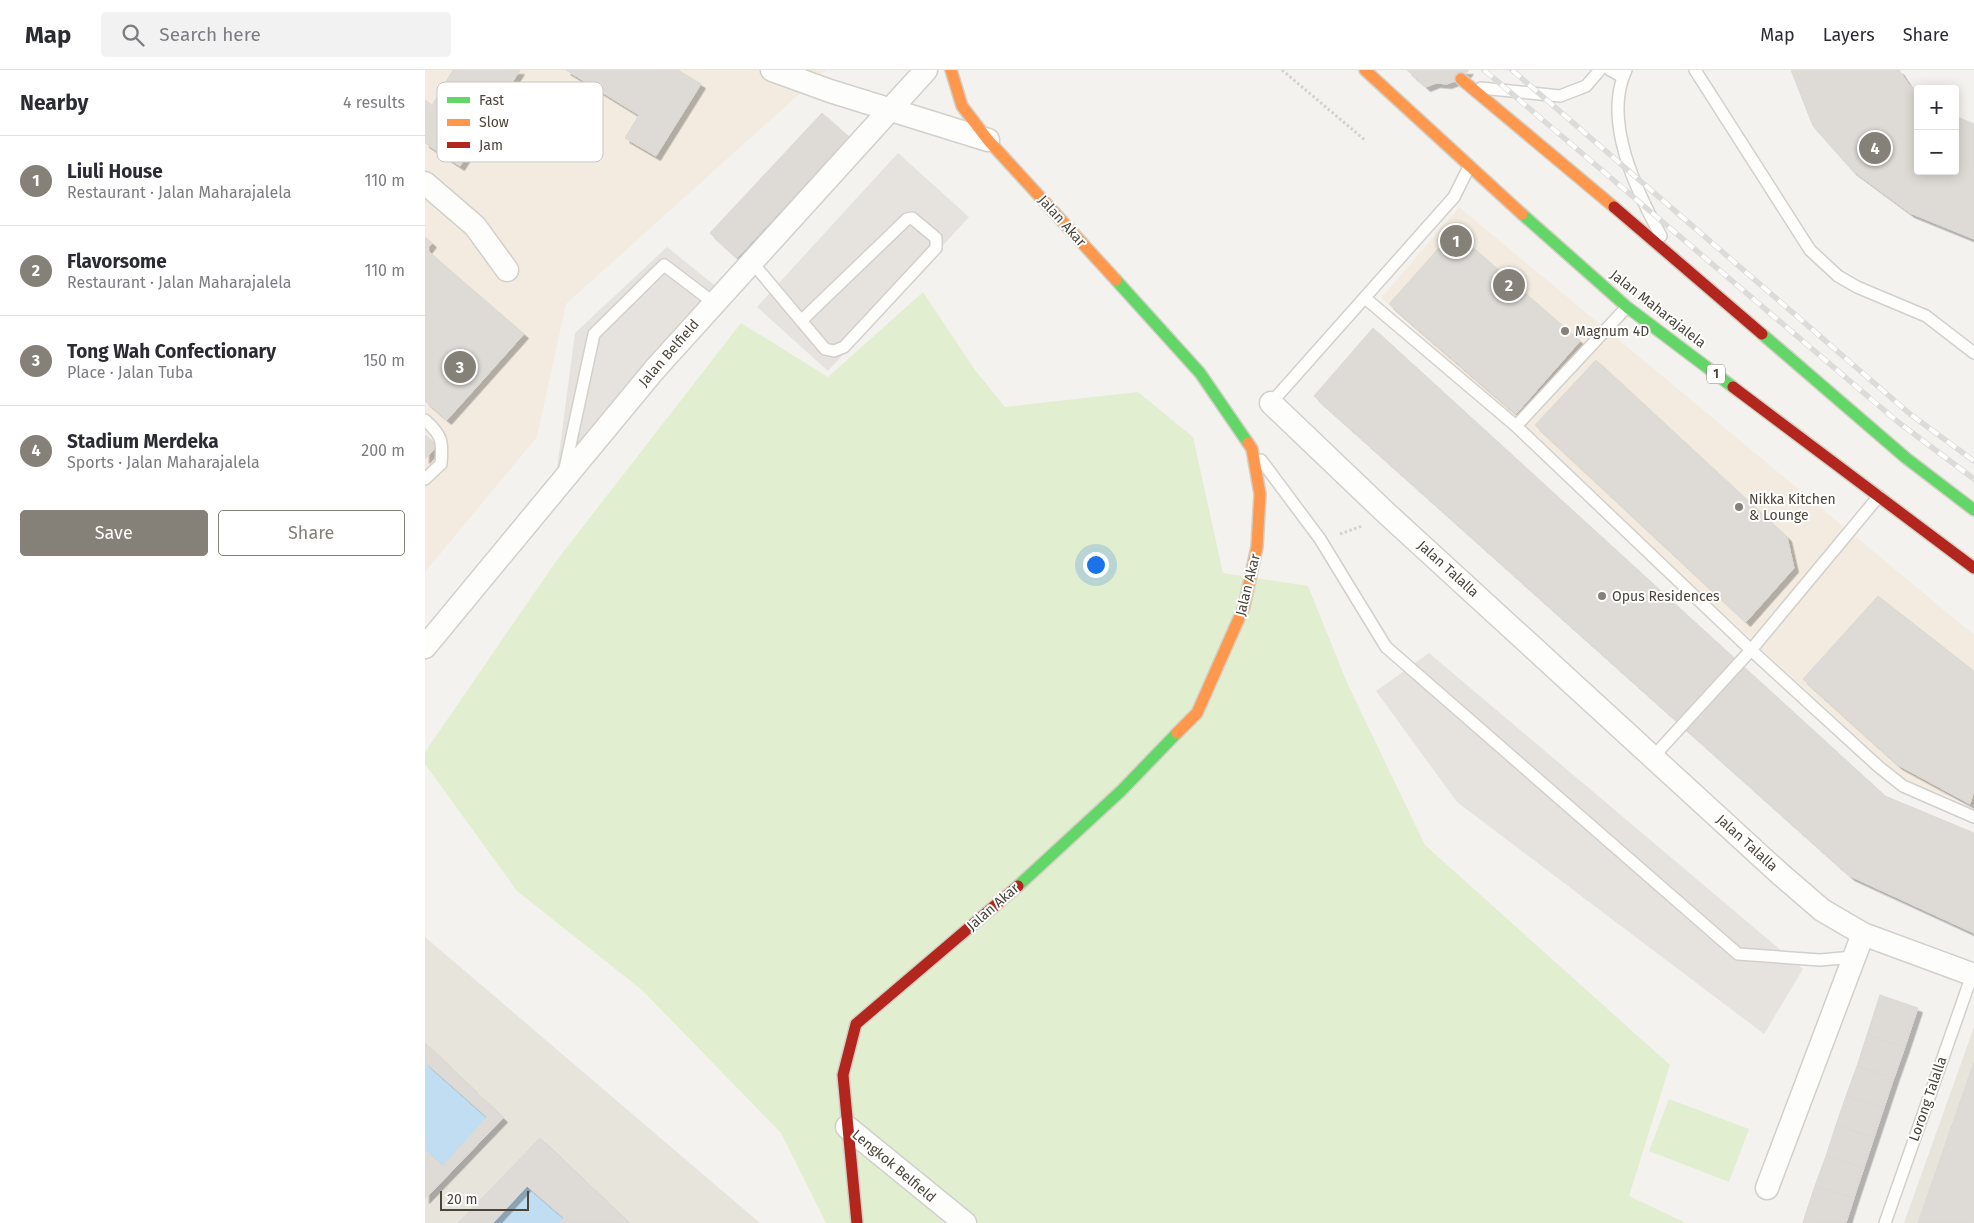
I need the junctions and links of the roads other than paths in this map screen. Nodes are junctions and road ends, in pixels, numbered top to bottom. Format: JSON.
{"nodes":[{"id":1,"x":772,"y":70,"type":"edge"},
{"id":2,"x":926,"y":70,"type":"edge"},
{"id":3,"x":951,"y":70,"type":"edge"},
{"id":4,"x":1365,"y":70,"type":"edge"},
{"id":5,"x":1600,"y":70,"type":"edge"},
{"id":6,"x":1610,"y":70,"type":"edge"},
{"id":7,"x":1695,"y":70,"type":"edge"},
{"id":8,"x":1625,"y":73,"type":"edge"},
{"id":9,"x":1465,"y":83,"type":"joint"},
{"id":10,"x":891,"y":108,"type":"junction"},
{"id":11,"x":988,"y":140,"type":"junction"},
{"id":12,"x":1469,"y":166,"type":"junction"},
{"id":13,"x":425,"y":183,"type":"edge"},
{"id":14,"x":1672,"y":256,"type":"junction"},
{"id":15,"x":751,"y":261,"type":"junction"},
{"id":16,"x":507,"y":270,"type":"dead end"},
{"id":17,"x":1365,"y":298,"type":"junction"},
{"id":18,"x":714,"y":303,"type":"junction"},
{"id":19,"x":1627,"y":307,"type":"junction"},
{"id":20,"x":801,"y":321,"type":"junction"},
{"id":21,"x":1974,"y":353,"type":"edge"},
{"id":22,"x":1271,"y":404,"type":"joint"},
{"id":23,"x":425,"y":420,"type":"edge"},
{"id":24,"x":1516,"y":426,"type":"junction"},
{"id":25,"x":1252,"y":449,"type":"junction"},
{"id":26,"x":425,"y":479,"type":"edge"},
{"id":27,"x":563,"y":479,"type":"junction"},
{"id":28,"x":1879,"y":496,"type":"junction"},
{"id":29,"x":1974,"y":510,"type":"edge"},
{"id":30,"x":1974,"y":568,"type":"edge"},
{"id":31,"x":425,"y":647,"type":"edge"},
{"id":32,"x":1751,"y":650,"type":"junction"},
{"id":33,"x":1653,"y":757,"type":"junction"},
{"id":34,"x":1974,"y":817,"type":"edge"},
{"id":35,"x":1863,"y":934,"type":"junction"},
{"id":36,"x":1854,"y":957,"type":"junction"},
{"id":37,"x":1973,"y":975,"type":"edge"},
{"id":38,"x":847,"y":1126,"type":"junction"},
{"id":39,"x":1767,"y":1188,"type":"dead end"},
{"id":40,"x":857,"y":1223,"type":"edge"},
{"id":41,"x":965,"y":1223,"type":"edge"},
{"id":42,"x":1885,"y":1223,"type":"edge"}],
"edges":[{"from":1,"to":10,"type":"street","name":"Jalan Akar"},
{"from":2,"to":10,"type":"street","name":"Jalan Belfield"},
{"from":3,"to":11,"type":"main road"},
{"from":4,"to":12,"type":"main road","name":"Jalan Maharajalela","number":"1"},
{"from":5,"to":9,"type":"lane"},
{"from":6,"to":8,"type":"lane"},
{"from":7,"to":21,"type":"lane"},
{"from":8,"to":14,"type":"lane"},
{"from":9,"to":14,"type":"main road"},
{"from":10,"to":11,"type":"street","name":"Jalan Akar"},
{"from":10,"to":15,"type":"street","name":"Jalan Belfield"},
{"from":11,"to":25,"type":"main road","name":"Jalan Akar"},
{"from":12,"to":17,"type":"lane","name":"Jalan Talalla"},
{"from":12,"to":19,"type":"main road","name":"Jalan Maharajalela","number":"1"},
{"from":13,"to":16,"type":"street"},
{"from":14,"to":29,"type":"main road"},
{"from":15,"to":18,"type":"street","name":"Jalan Belfield"},
{"from":15,"to":20,"type":"lane"},
{"from":17,"to":22,"type":"lane","name":"Jalan Talalla"},
{"from":17,"to":24,"type":"lane"},
{"from":18,"to":27,"type":"street","name":"Jalan Belfield"},
{"from":18,"to":27,"type":"lane"},
{"from":19,"to":24,"type":"lane"},
{"from":19,"to":28,"type":"main road","name":"Jalan Maharajalela","number":"1"},
{"from":20,"to":20,"type":"lane"},
{"from":22,"to":33,"type":"street","name":"Jalan Talalla"},
{"from":23,"to":26,"type":"lane"},
{"from":24,"to":32,"type":"lane"},
{"from":25,"to":36,"type":"lane"},
{"from":25,"to":38,"type":"main road","name":"Jalan Akar"},
{"from":27,"to":31,"type":"street","name":"Jalan Belfield"},
{"from":28,"to":30,"type":"main road","name":"Jalan Maharajalela","number":"1"},
{"from":28,"to":32,"type":"lane"},
{"from":32,"to":33,"type":"lane"},
{"from":32,"to":34,"type":"lane"},
{"from":33,"to":35,"type":"street","name":"Jalan Talalla"},
{"from":35,"to":36,"type":"street"},
{"from":35,"to":37,"type":"street","name":"Jalan Talalla"},
{"from":36,"to":39,"type":"street"},
{"from":37,"to":42,"type":"lane","name":"Lorong Talalla"},
{"from":38,"to":40,"type":"main road","name":"Jalan Akar"},
{"from":38,"to":41,"type":"street","name":"Lengkok Belfield"}]}
